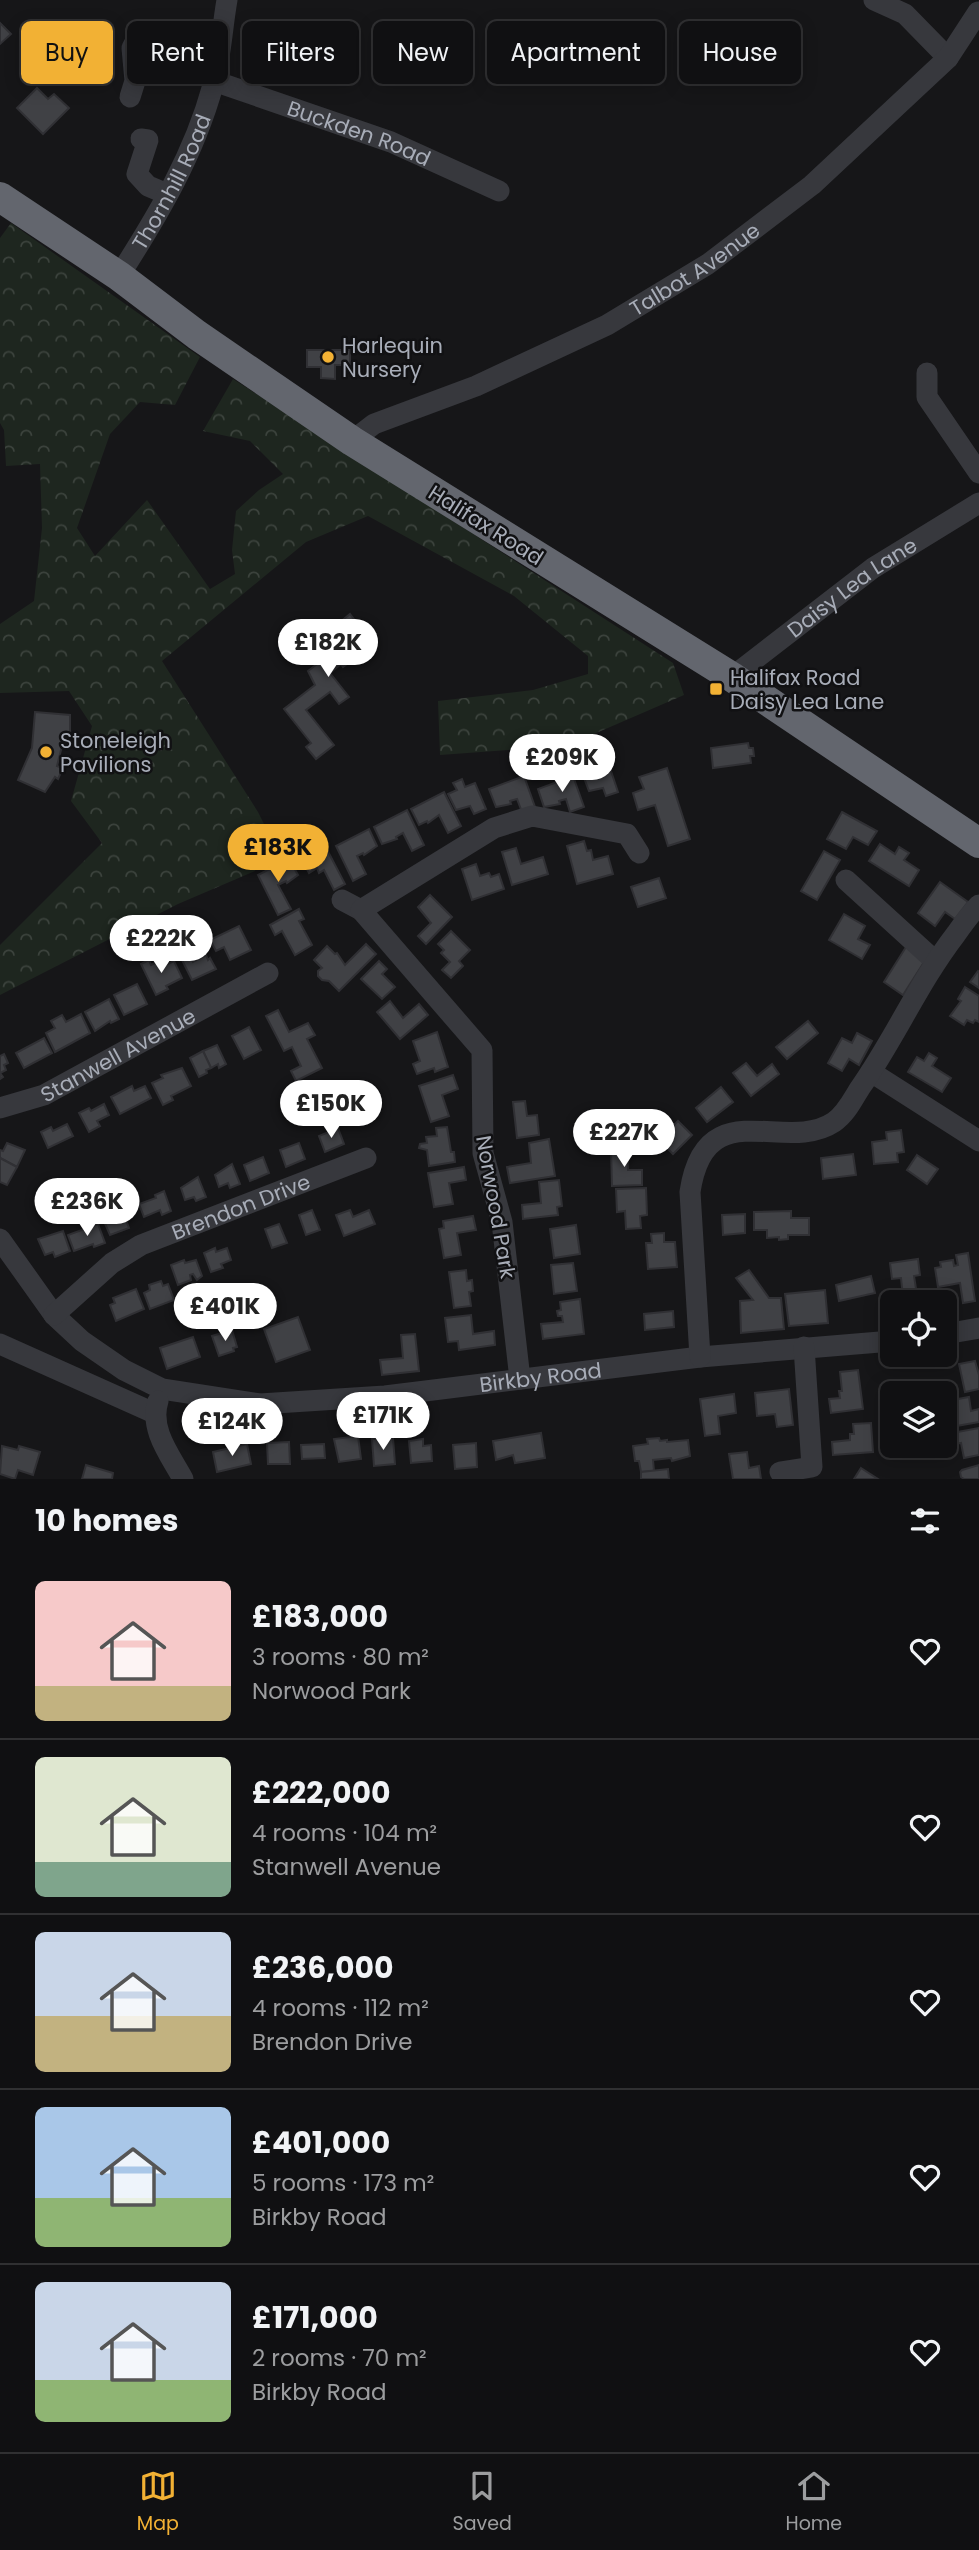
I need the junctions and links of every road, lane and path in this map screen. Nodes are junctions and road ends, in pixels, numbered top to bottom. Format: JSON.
{"nodes":[{"id":1,"x":226,"y":0,"type":"edge"},
{"id":2,"x":874,"y":0,"type":"edge"},
{"id":3,"x":978,"y":12,"type":"edge"},
{"id":4,"x":223,"y":21,"type":"edge"},
{"id":5,"x":948,"y":58,"type":"junction"},
{"id":6,"x":134,"y":84,"type":"edge"},
{"id":7,"x":213,"y":84,"type":"edge"},
{"id":8,"x":220,"y":84,"type":"edge"},
{"id":9,"x":130,"y":97,"type":"dead end"},
{"id":10,"x":141,"y":139,"type":"dead end"},
{"id":11,"x":499,"y":191,"type":"dead end"},
{"id":12,"x":167,"y":194,"type":"junction"},
{"id":13,"x":0,"y":197,"type":"edge"},
{"id":14,"x":119,"y":276,"type":"junction"},
{"id":15,"x":927,"y":373,"type":"dead end"},
{"id":16,"x":352,"y":442,"type":"junction"},
{"id":17,"x":979,"y":473,"type":"edge"},
{"id":18,"x":979,"y":503,"type":"edge"},
{"id":19,"x":732,"y":677,"type":"junction"},
{"id":20,"x":979,"y":843,"type":"edge"},
{"id":21,"x":639,"y":853,"type":"dead end"},
{"id":22,"x":846,"y":880,"type":"dead end"},
{"id":23,"x":342,"y":900,"type":"dead end"},
{"id":24,"x":979,"y":905,"type":"edge"},
{"id":25,"x":361,"y":910,"type":"junction"},
{"id":26,"x":934,"y":961,"type":"junction"},
{"id":27,"x":268,"y":973,"type":"dead end"},
{"id":28,"x":871,"y":1072,"type":"junction"},
{"id":29,"x":0,"y":1108,"type":"edge"},
{"id":30,"x":979,"y":1141,"type":"edge"},
{"id":31,"x":366,"y":1158,"type":"dead end"},
{"id":32,"x":0,"y":1239,"type":"edge"},
{"id":33,"x":54,"y":1315,"type":"junction"},
{"id":34,"x":979,"y":1328,"type":"edge"},
{"id":35,"x":957,"y":1332,"type":"edge"},
{"id":36,"x":880,"y":1342,"type":"edge"},
{"id":37,"x":0,"y":1344,"type":"edge"},
{"id":38,"x":804,"y":1347,"type":"junction"},
{"id":39,"x":700,"y":1357,"type":"junction"},
{"id":40,"x":520,"y":1379,"type":"junction"},
{"id":41,"x":162,"y":1389,"type":"junction"},
{"id":42,"x":154,"y":1413,"type":"junction"},
{"id":43,"x":780,"y":1472,"type":"dead end"},
{"id":44,"x":183,"y":1479,"type":"edge"}],
"edges":[{"from":1,"to":4,"type":"street","name":"Thornhill Road"},
{"from":2,"to":5,"type":"street"},
{"from":3,"to":5,"type":"street","name":"Talbot Avenue"},
{"from":5,"to":16,"type":"street","name":"Talbot Avenue"},
{"from":6,"to":9,"type":"street"},
{"from":7,"to":12,"type":"street","name":"Thornhill Road"},
{"from":8,"to":11,"type":"street","name":"Buckden Road"},
{"from":10,"to":12,"type":"street"},
{"from":12,"to":14,"type":"street","name":"Thornhill Road"},
{"from":13,"to":14,"type":"highway","name":"Halifax Road"},
{"from":14,"to":16,"type":"highway","name":"Halifax Road"},
{"from":15,"to":17,"type":"street"},
{"from":16,"to":19,"type":"highway","name":"Halifax Road"},
{"from":18,"to":19,"type":"street","name":"Daisy Lea Lane"},
{"from":19,"to":20,"type":"highway","name":"Halifax Road"},
{"from":21,"to":25,"type":"street"},
{"from":22,"to":26,"type":"street"},
{"from":23,"to":25,"type":"street","name":"Norwood Park"},
{"from":24,"to":26,"type":"street"},
{"from":25,"to":40,"type":"street","name":"Norwood Park"},
{"from":26,"to":28,"type":"street"},
{"from":27,"to":29,"type":"street","name":"Stanwell Avenue"},
{"from":28,"to":30,"type":"street"},
{"from":28,"to":39,"type":"street"},
{"from":31,"to":33,"type":"street","name":"Brendon Drive"},
{"from":32,"to":33,"type":"street","name":"Birkby Road"},
{"from":33,"to":41,"type":"street","name":"Birkby Road"},
{"from":34,"to":35,"type":"street"},
{"from":36,"to":38,"type":"street","name":"Birkby Road"},
{"from":37,"to":42,"type":"street"},
{"from":38,"to":39,"type":"street","name":"Birkby Road"},
{"from":38,"to":43,"type":"street"},
{"from":39,"to":40,"type":"street","name":"Birkby Road"},
{"from":40,"to":41,"type":"street","name":"Birkby Road"},
{"from":41,"to":42,"type":"street"},
{"from":42,"to":44,"type":"street"}]}
